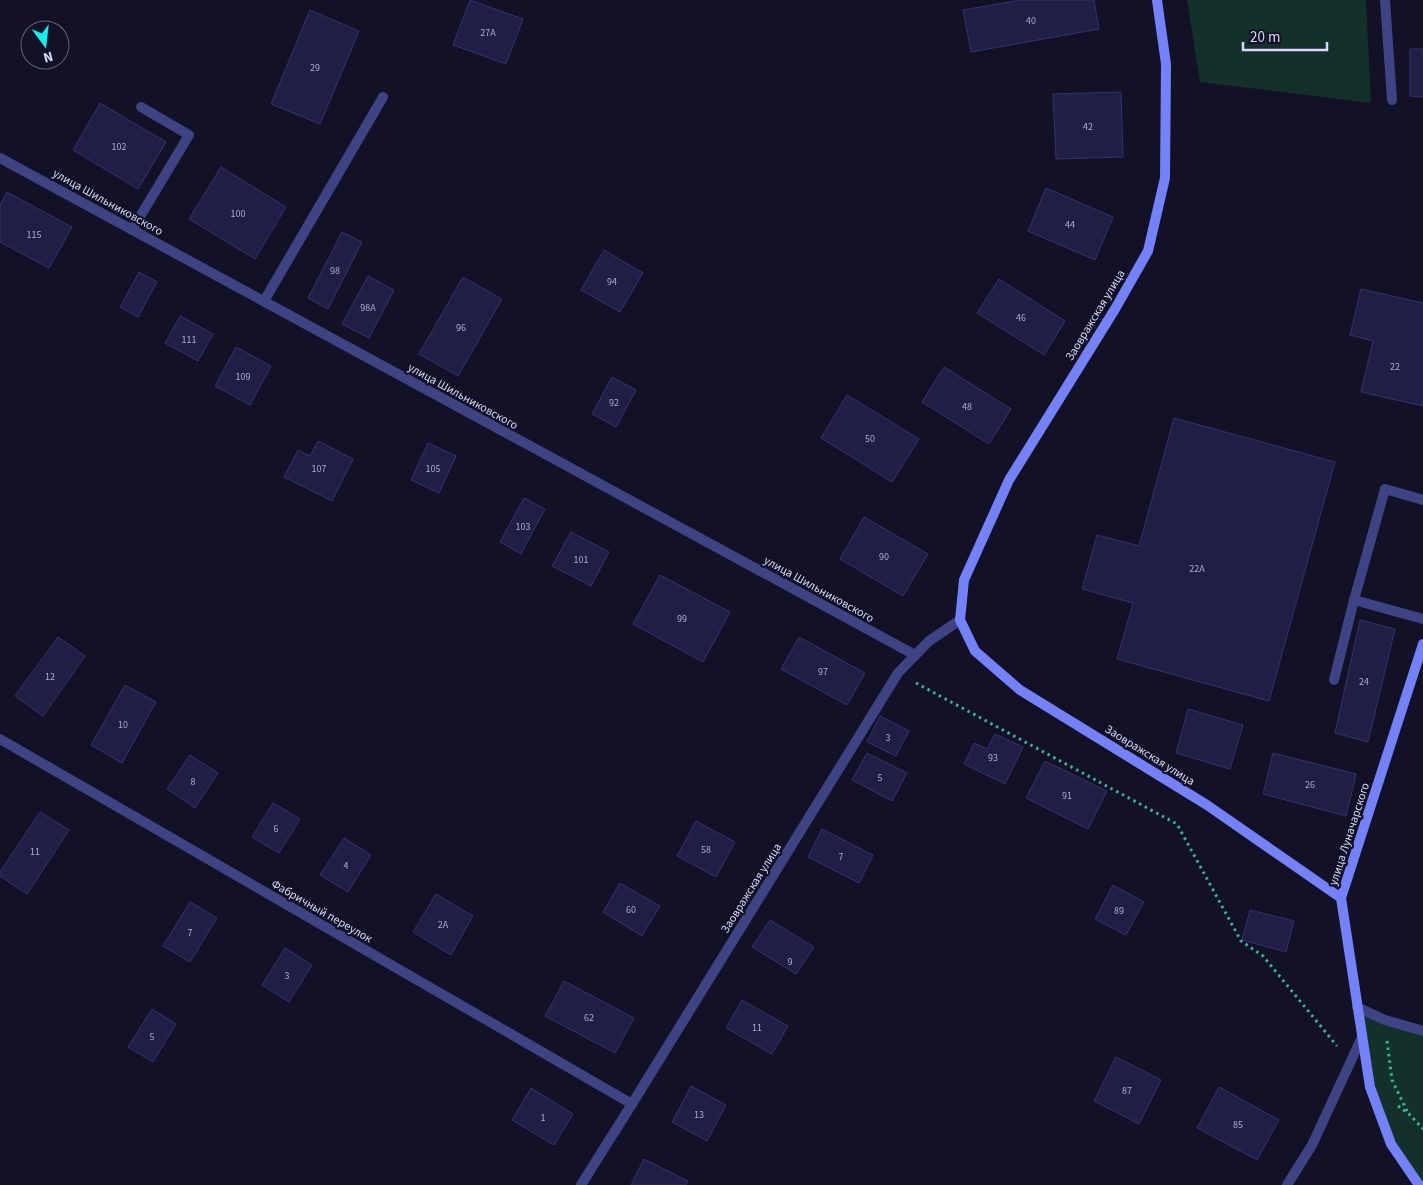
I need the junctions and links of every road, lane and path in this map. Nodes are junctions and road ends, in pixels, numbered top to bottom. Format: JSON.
{"nodes":[{"id":1,"x":1157,"y":0,"type":"edge"},
{"id":2,"x":1385,"y":0,"type":"edge"},
{"id":3,"x":383,"y":97,"type":"dead end"},
{"id":4,"x":1392,"y":100,"type":"dead end"},
{"id":5,"x":141,"y":107,"type":"dead end"},
{"id":6,"x":0,"y":158,"type":"edge"},
{"id":7,"x":132,"y":230,"type":"junction"},
{"id":8,"x":264,"y":301,"type":"junction"},
{"id":9,"x":1423,"y":500,"type":"edge"},
{"id":10,"x":1354,"y":600,"type":"junction"},
{"id":11,"x":960,"y":620,"type":"junction"},
{"id":12,"x":1423,"y":620,"type":"edge"},
{"id":13,"x":1423,"y":644,"type":"edge"},
{"id":14,"x":915,"y":655,"type":"junction"},
{"id":15,"x":898,"y":673,"type":"junction"},
{"id":16,"x":1334,"y":680,"type":"dead end"},
{"id":17,"x":0,"y":739,"type":"edge"},
{"id":18,"x":1342,"y":898,"type":"junction"},
{"id":19,"x":1357,"y":1007,"type":"junction"},
{"id":20,"x":1385,"y":1020,"type":"junction"},
{"id":21,"x":1423,"y":1031,"type":"edge"},
{"id":22,"x":1362,"y":1037,"type":"junction"},
{"id":23,"x":1345,"y":1074,"type":"junction"},
{"id":24,"x":632,"y":1104,"type":"junction"},
{"id":25,"x":1408,"y":1114,"type":"dead end"},
{"id":26,"x":581,"y":1185,"type":"edge"},
{"id":27,"x":1287,"y":1185,"type":"edge"},
{"id":28,"x":1419,"y":1185,"type":"edge"}],
"edges":[{"from":1,"to":11,"type":"main road","name":"Заовражская улица"},
{"from":2,"to":4,"type":"street"},
{"from":3,"to":8,"type":"street"},
{"from":5,"to":7,"type":"street"},
{"from":6,"to":7,"type":"street","name":"улица Шильниковского"},
{"from":7,"to":8,"type":"street","name":"улица Шильниковского"},
{"from":8,"to":14,"type":"street","name":"улица Шильниковского"},
{"from":9,"to":10,"type":"street"},
{"from":10,"to":12,"type":"street"},
{"from":10,"to":16,"type":"street"},
{"from":11,"to":14,"type":"street","name":"Заовражская улица"},
{"from":11,"to":18,"type":"main road","name":"Заовражская улица"},
{"from":13,"to":18,"type":"main road","name":"улица Луначарского"},
{"from":14,"to":15,"type":"street","name":"Заовражская улица"},
{"from":15,"to":23,"type":"path"},
{"from":15,"to":24,"type":"street","name":"Заовражская улица"},
{"from":17,"to":24,"type":"street","name":"Фабричный переулок"},
{"from":18,"to":19,"type":"main road","name":"улица Луначарского"},
{"from":19,"to":20,"type":"street"},
{"from":19,"to":22,"type":"main road","name":"улица Луначарского"},
{"from":20,"to":21,"type":"street"},
{"from":20,"to":25,"type":"path"},
{"from":22,"to":23,"type":"street"},
{"from":22,"to":28,"type":"main road","name":"улица Луначарского"},
{"from":23,"to":27,"type":"street"},
{"from":24,"to":26,"type":"street","name":"Заовражская улица"}]}
